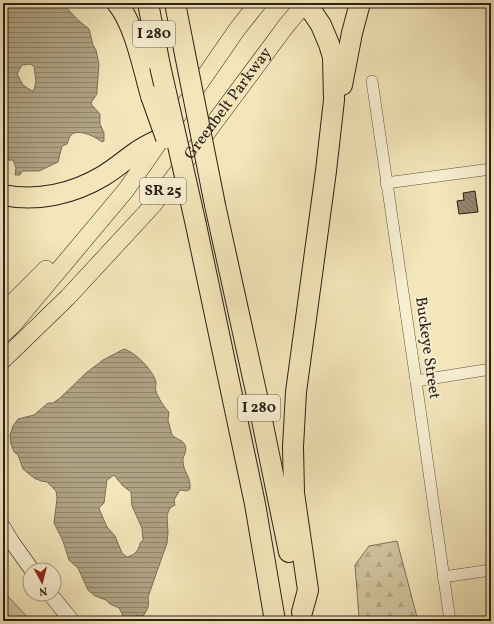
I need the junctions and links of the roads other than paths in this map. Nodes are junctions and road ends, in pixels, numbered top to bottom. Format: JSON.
{"nodes":[{"id":1,"x":117,"y":3,"type":"edge"},
{"id":2,"x":148,"y":3,"type":"edge"},
{"id":3,"x":175,"y":3,"type":"edge"},
{"id":4,"x":258,"y":3,"type":"edge"},
{"id":5,"x":304,"y":3,"type":"edge"},
{"id":6,"x":360,"y":3,"type":"edge"},
{"id":7,"x":372,"y":81,"type":"dead end"},
{"id":8,"x":162,"y":138,"type":"junction"},
{"id":9,"x":491,"y":169,"type":"edge"},
{"id":10,"x":326,"y":171,"type":"junction"},
{"id":11,"x":386,"y":183,"type":"junction"},
{"id":12,"x":126,"y":190,"type":"junction"},
{"id":13,"x":3,"y":195,"type":"edge"},
{"id":14,"x":196,"y":225,"type":"junction"},
{"id":15,"x":3,"y":312,"type":"edge"},
{"id":16,"x":3,"y":334,"type":"edge"},
{"id":17,"x":3,"y":360,"type":"edge"},
{"id":18,"x":491,"y":369,"type":"edge"},
{"id":19,"x":416,"y":381,"type":"junction"},
{"id":20,"x":3,"y":527,"type":"edge"},
{"id":21,"x":26,"y":562,"type":"edge"},
{"id":22,"x":491,"y":570,"type":"edge"},
{"id":23,"x":443,"y":577,"type":"junction"},
{"id":24,"x":57,"y":602,"type":"edge"},
{"id":25,"x":302,"y":616,"type":"edge"},
{"id":26,"x":72,"y":621,"type":"edge"},
{"id":27,"x":275,"y":621,"type":"edge"},
{"id":28,"x":450,"y":621,"type":"edge"}],
"edges":[{"from":1,"to":14,"type":"highway","bridge":true},
{"from":2,"to":14,"type":"highway","number":"I 280","bridge":true},
{"from":3,"to":25,"type":"highway","number":"I 280","bridge":true},
{"from":4,"to":8,"type":"main road","name":"Greenbelt Parkway","number":"SR 25"},
{"from":5,"to":10,"type":"highway"},
{"from":5,"to":17,"type":"main road","name":"Greenbelt Parkway","number":"SR 25"},
{"from":6,"to":10,"type":"highway"},
{"from":7,"to":11,"type":"street","name":"Buckeye Street"},
{"from":8,"to":12,"type":"main road","name":"Greenbelt Parkway","number":"SR 25"},
{"from":8,"to":13,"type":"highway"},
{"from":9,"to":11,"type":"street"},
{"from":10,"to":25,"type":"highway"},
{"from":11,"to":19,"type":"street","name":"Buckeye Street"},
{"from":12,"to":15,"type":"main road"},
{"from":12,"to":16,"type":"main road","name":"Greenbelt Parkway","number":"SR 25"},
{"from":14,"to":27,"type":"highway","number":"I 280"},
{"from":18,"to":19,"type":"street"},
{"from":19,"to":23,"type":"street","name":"Buckeye Street"},
{"from":20,"to":21,"type":"street"},
{"from":22,"to":23,"type":"street"},
{"from":23,"to":28,"type":"street","name":"Buckeye Street"},
{"from":24,"to":26,"type":"street"}]}
